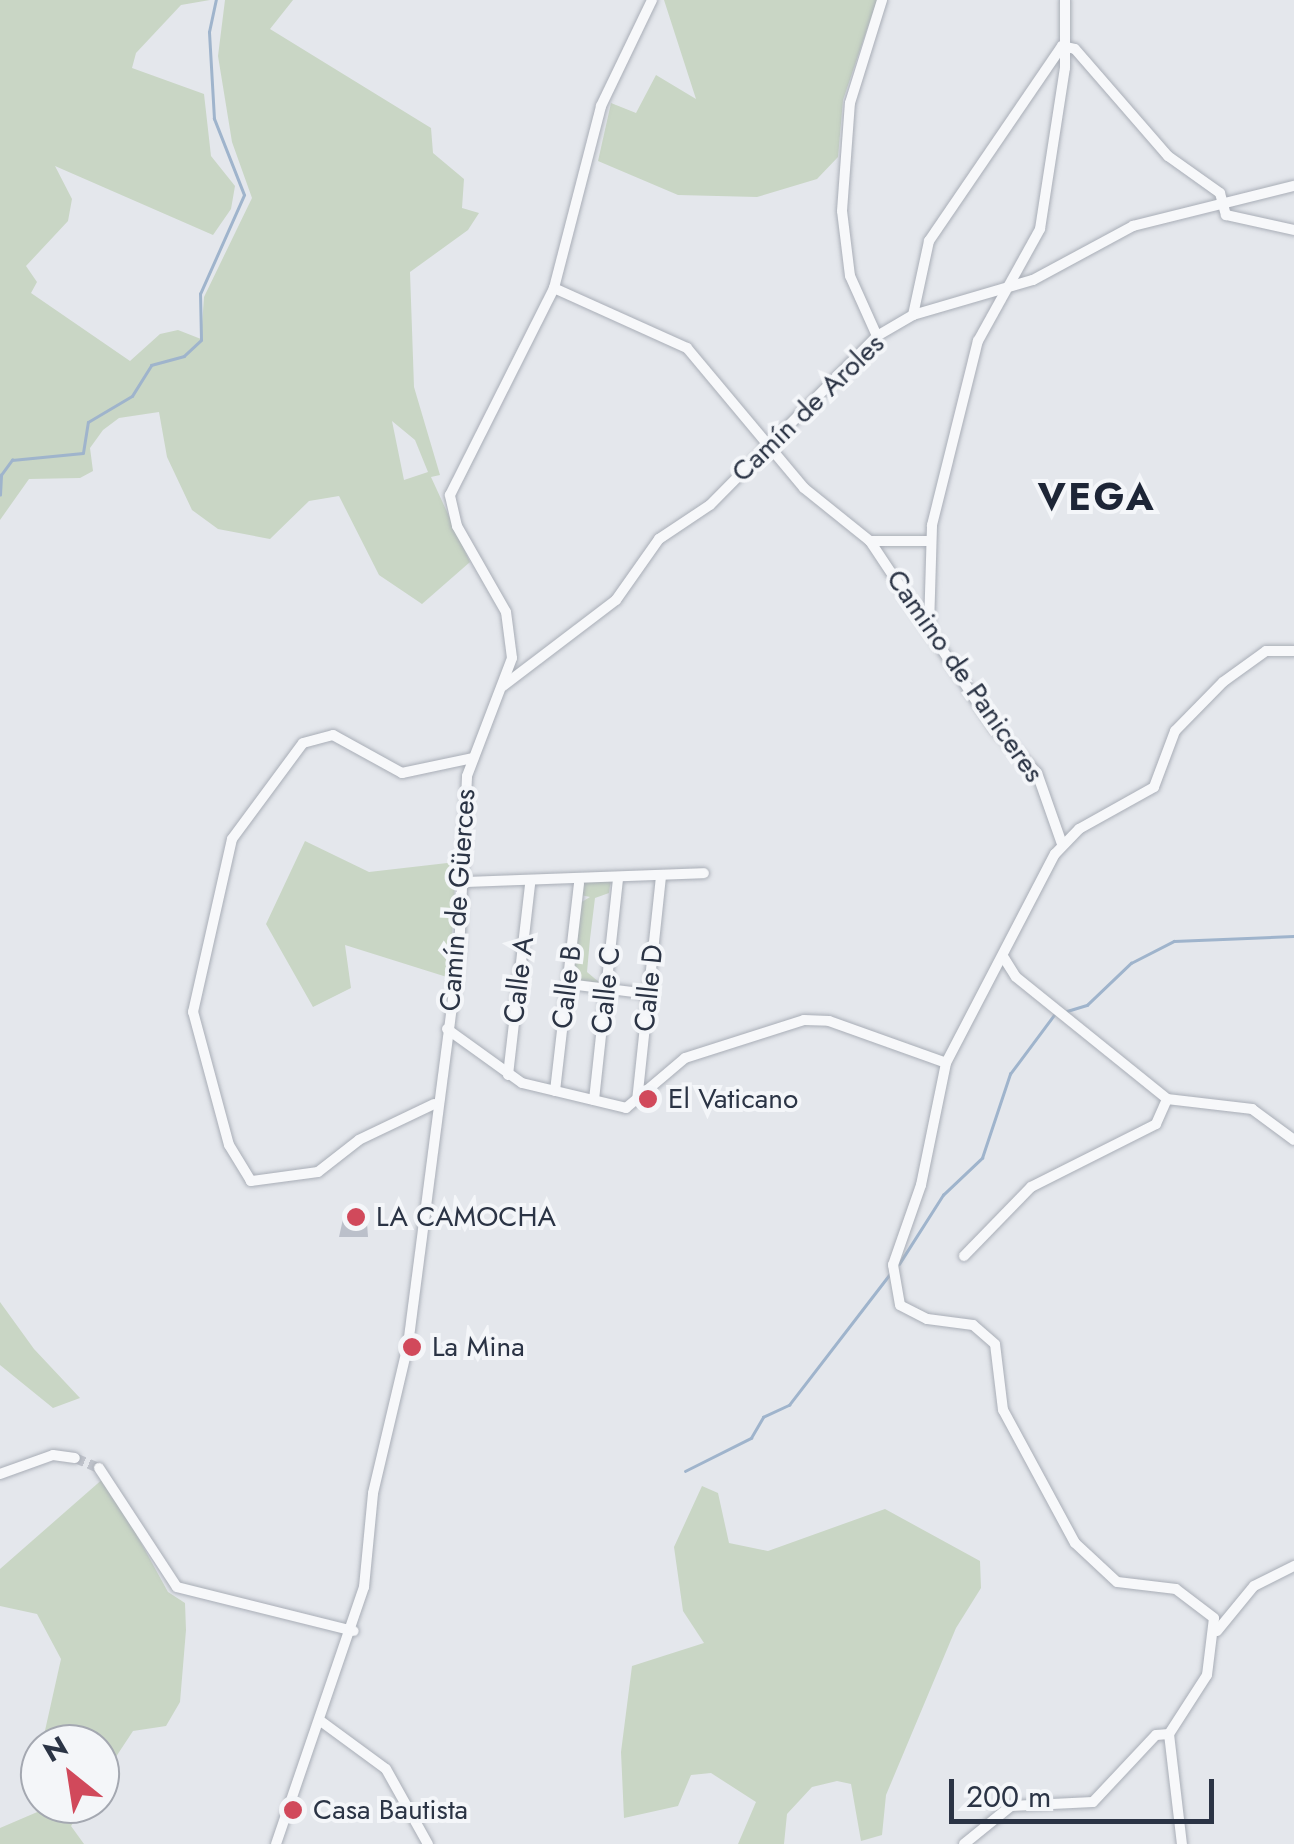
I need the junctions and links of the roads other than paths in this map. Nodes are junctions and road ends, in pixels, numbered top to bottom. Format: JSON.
{"nodes":[{"id":1,"x":652,"y":0,"type":"edge"},
{"id":2,"x":882,"y":0,"type":"edge"},
{"id":3,"x":1065,"y":0,"type":"edge"},
{"id":4,"x":1062,"y":46,"type":"junction"},
{"id":5,"x":1294,"y":186,"type":"edge"},
{"id":6,"x":1224,"y":206,"type":"junction"},
{"id":7,"x":1294,"y":230,"type":"edge"},
{"id":8,"x":1007,"y":284,"type":"junction"},
{"id":9,"x":554,"y":288,"type":"junction"},
{"id":10,"x":913,"y":314,"type":"junction"},
{"id":11,"x":877,"y":336,"type":"junction"},
{"id":12,"x":770,"y":443,"type":"junction"},
{"id":13,"x":870,"y":541,"type":"junction"},
{"id":14,"x":931,"y":541,"type":"junction"},
{"id":15,"x":928,"y":628,"type":"junction"},
{"id":16,"x":514,"y":640,"type":"junction"},
{"id":17,"x":1294,"y":651,"type":"edge"},
{"id":18,"x":542,"y":653,"type":"junction"},
{"id":19,"x":502,"y":687,"type":"junction"},
{"id":20,"x":473,"y":758,"type":"junction"},
{"id":21,"x":1062,"y":844,"type":"junction"},
{"id":22,"x":704,"y":873,"type":"dead end"},
{"id":23,"x":661,"y":874,"type":"junction"},
{"id":24,"x":618,"y":880,"type":"dead end"},
{"id":25,"x":464,"y":882,"type":"junction"},
{"id":26,"x":579,"y":883,"type":"dead end"},
{"id":27,"x":530,"y":884,"type":"dead end"},
{"id":28,"x":1004,"y":958,"type":"junction"},
{"id":29,"x":568,"y":984,"type":"junction"},
{"id":30,"x":606,"y":989,"type":"junction"},
{"id":31,"x":649,"y":994,"type":"junction"},
{"id":32,"x":448,"y":1029,"type":"junction"},
{"id":33,"x":946,"y":1063,"type":"junction"},
{"id":34,"x":508,"y":1076,"type":"junction"},
{"id":35,"x":555,"y":1091,"type":"junction"},
{"id":36,"x":1167,"y":1099,"type":"junction"},
{"id":37,"x":594,"y":1100,"type":"junction"},
{"id":38,"x":636,"y":1102,"type":"junction"},
{"id":39,"x":434,"y":1104,"type":"junction"},
{"id":40,"x":1294,"y":1140,"type":"edge"},
{"id":41,"x":964,"y":1256,"type":"dead end"},
{"id":42,"x":75,"y":1458,"type":"tunnel mouth"},
{"id":43,"x":99,"y":1468,"type":"tunnel mouth"},
{"id":44,"x":0,"y":1474,"type":"edge"},
{"id":45,"x":1294,"y":1566,"type":"edge"},
{"id":46,"x":354,"y":1631,"type":"junction"},
{"id":47,"x":1217,"y":1631,"type":"junction"},
{"id":48,"x":322,"y":1722,"type":"junction"},
{"id":49,"x":1169,"y":1734,"type":"junction"},
{"id":50,"x":276,"y":1844,"type":"edge"},
{"id":51,"x":428,"y":1844,"type":"edge"},
{"id":52,"x":964,"y":1844,"type":"edge"},
{"id":53,"x":1182,"y":1844,"type":"edge"}],
"edges":[{"from":1,"to":9,"type":"street"},
{"from":2,"to":11,"type":"street"},
{"from":3,"to":4,"type":"street"},
{"from":4,"to":6,"type":"street"},
{"from":4,"to":8,"type":"street"},
{"from":4,"to":10,"type":"street"},
{"from":5,"to":6,"type":"street","name":"Camín de Aroles"},
{"from":6,"to":7,"type":"street"},
{"from":6,"to":8,"type":"street","name":"Camín de Aroles"},
{"from":8,"to":10,"type":"street","name":"Camín de Aroles"},
{"from":8,"to":14,"type":"street"},
{"from":9,"to":12,"type":"street","name":"Camino de Paniceres"},
{"from":9,"to":16,"type":"street"},
{"from":10,"to":11,"type":"street","name":"Camín de Aroles"},
{"from":11,"to":12,"type":"street","name":"Camín de Aroles"},
{"from":12,"to":13,"type":"street","name":"Camino de Paniceres"},
{"from":12,"to":18,"type":"street","name":"Camín de Aroles"},
{"from":13,"to":14,"type":"street"},
{"from":13,"to":15,"type":"street","name":"Camino de Paniceres"},
{"from":14,"to":15,"type":"street"},
{"from":15,"to":21,"type":"street","name":"Camino de Paniceres"},
{"from":16,"to":18,"type":"street"},
{"from":16,"to":19,"type":"street","name":"Camín de Güerces"},
{"from":17,"to":21,"type":"street"},
{"from":18,"to":19,"type":"street","name":"Camín de Aroles"},
{"from":19,"to":20,"type":"street","name":"Camín de Güerces"},
{"from":20,"to":25,"type":"street","name":"Camín de Güerces"},
{"from":20,"to":39,"type":"street"},
{"from":21,"to":28,"type":"street"},
{"from":22,"to":23,"type":"street"},
{"from":23,"to":25,"type":"street"},
{"from":23,"to":31,"type":"street","name":"Calle D"},
{"from":24,"to":30,"type":"street","name":"Calle C"},
{"from":25,"to":32,"type":"street","name":"Camín de Güerces"},
{"from":26,"to":29,"type":"street","name":"Calle B"},
{"from":27,"to":34,"type":"street","name":"Calle A"},
{"from":28,"to":33,"type":"street"},
{"from":28,"to":36,"type":"street"},
{"from":29,"to":30,"type":"street"},
{"from":29,"to":35,"type":"street","name":"Calle B"},
{"from":30,"to":31,"type":"street"},
{"from":30,"to":37,"type":"street","name":"Calle C"},
{"from":31,"to":38,"type":"street","name":"Calle D"},
{"from":32,"to":34,"type":"street"},
{"from":32,"to":39,"type":"street","name":"Camín de Güerces"},
{"from":33,"to":38,"type":"street"},
{"from":33,"to":47,"type":"street"},
{"from":34,"to":35,"type":"street"},
{"from":35,"to":37,"type":"street"},
{"from":36,"to":40,"type":"street"},
{"from":36,"to":41,"type":"street"},
{"from":37,"to":38,"type":"street"},
{"from":39,"to":46,"type":"street","name":"Camín de Güerces"},
{"from":42,"to":44,"type":"street"},
{"from":43,"to":46,"type":"street"},
{"from":45,"to":47,"type":"street"},
{"from":46,"to":48,"type":"street","name":"Camín de Güerces"},
{"from":47,"to":49,"type":"street"},
{"from":48,"to":50,"type":"street","name":"Camín de Güerces"},
{"from":48,"to":51,"type":"street"},
{"from":49,"to":52,"type":"street"},
{"from":49,"to":53,"type":"street"}]}
